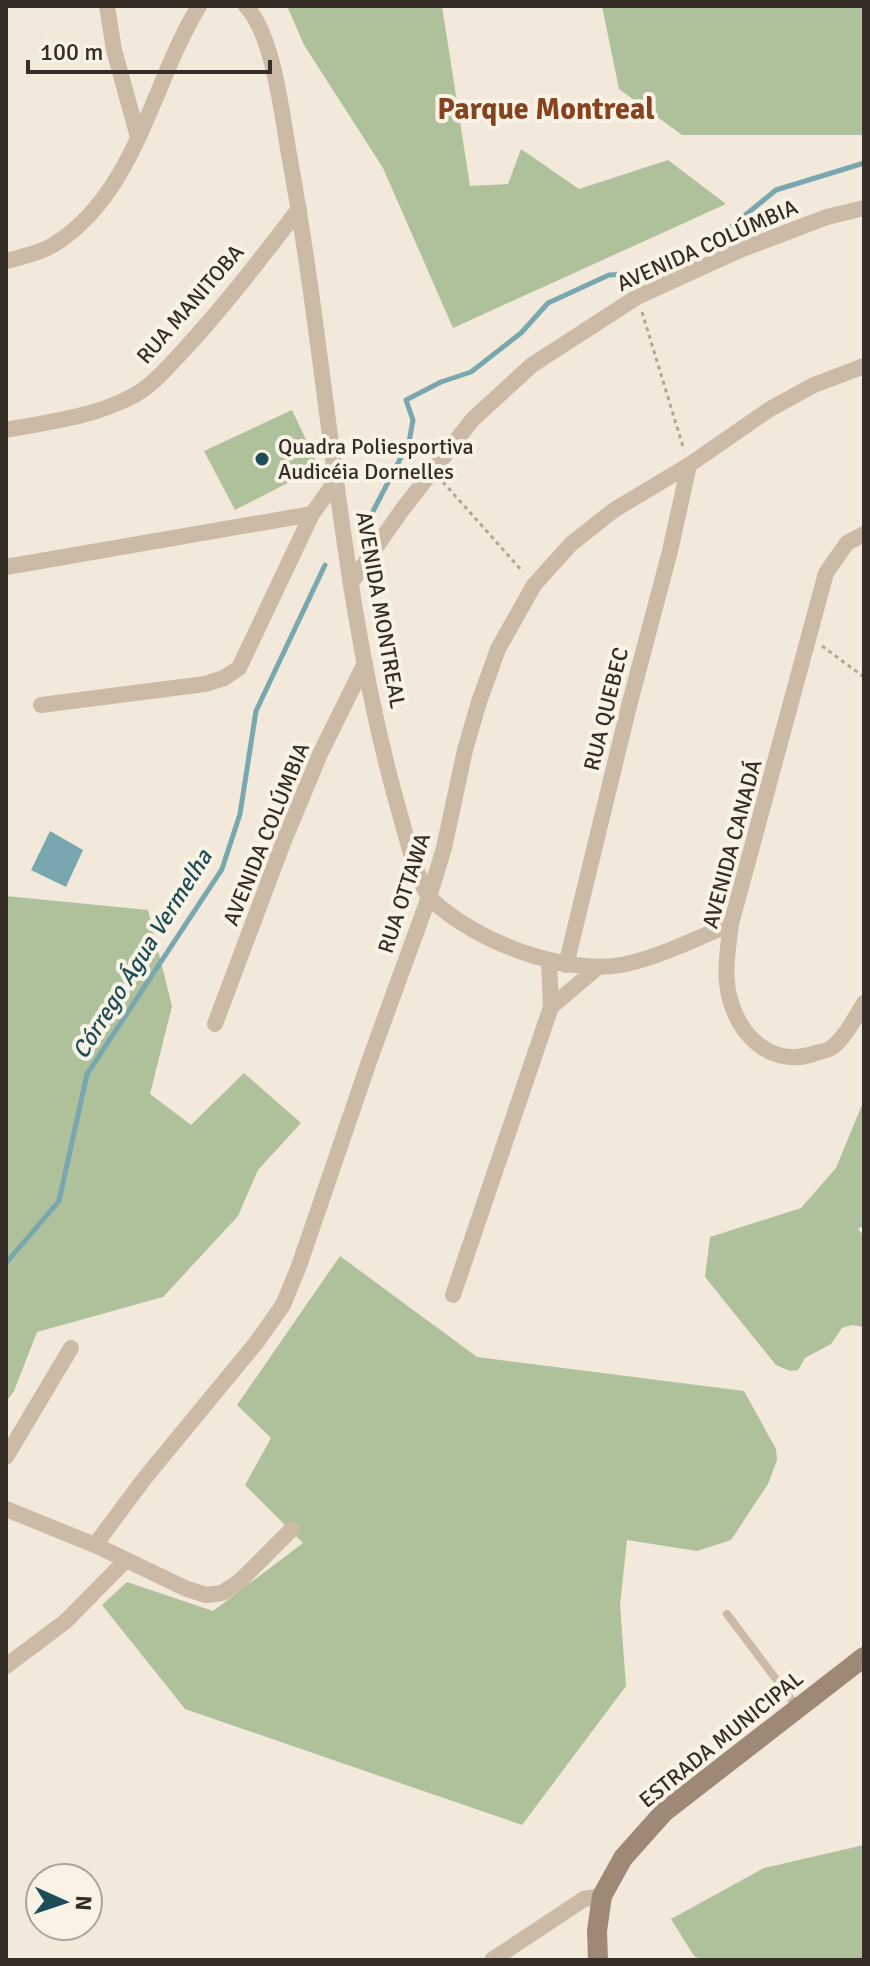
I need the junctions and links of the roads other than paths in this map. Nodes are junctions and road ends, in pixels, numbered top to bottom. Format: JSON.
{"nodes":[{"id":1,"x":107,"y":6,"type":"edge"},
{"id":2,"x":199,"y":6,"type":"edge"},
{"id":3,"x":246,"y":6,"type":"edge"},
{"id":4,"x":138,"y":137,"type":"junction"},
{"id":5,"x":864,"y":208,"type":"edge"},
{"id":6,"x":299,"y":209,"type":"junction"},
{"id":7,"x":6,"y":261,"type":"edge"},
{"id":8,"x":864,"y":366,"type":"edge"},
{"id":9,"x":6,"y":430,"type":"edge"},
{"id":10,"x":689,"y":465,"type":"junction"},
{"id":11,"x":336,"y":481,"type":"junction"},
{"id":12,"x":312,"y":514,"type":"junction"},
{"id":13,"x":864,"y":534,"type":"edge"},
{"id":14,"x":6,"y":567,"type":"edge"},
{"id":15,"x":351,"y":583,"type":"junction"},
{"id":16,"x":365,"y":663,"type":"junction"},
{"id":17,"x":41,"y":705,"type":"dead end"},
{"id":18,"x":429,"y":897,"type":"junction"},
{"id":19,"x":731,"y":924,"type":"junction"},
{"id":20,"x":558,"y":963,"type":"junction"},
{"id":21,"x":597,"y":968,"type":"junction"},
{"id":22,"x":864,"y":1003,"type":"edge"},
{"id":23,"x":551,"y":1007,"type":"junction"},
{"id":24,"x":215,"y":1024,"type":"dead end"},
{"id":25,"x":453,"y":1295,"type":"dead end"},
{"id":26,"x":71,"y":1348,"type":"dead end"},
{"id":27,"x":6,"y":1457,"type":"edge"},
{"id":28,"x":6,"y":1509,"type":"edge"},
{"id":29,"x":292,"y":1529,"type":"dead end"},
{"id":30,"x":95,"y":1545,"type":"junction"},
{"id":31,"x":125,"y":1561,"type":"junction"},
{"id":32,"x":727,"y":1614,"type":"dead end"},
{"id":33,"x":864,"y":1657,"type":"edge"},
{"id":34,"x":6,"y":1666,"type":"edge"},
{"id":35,"x":797,"y":1708,"type":"junction"},
{"id":36,"x":602,"y":1896,"type":"junction"},
{"id":37,"x":492,"y":1960,"type":"edge"},
{"id":38,"x":598,"y":1960,"type":"edge"}],
"edges":[{"from":1,"to":4,"type":"street"},
{"from":2,"to":4,"type":"street"},
{"from":3,"to":6,"type":"street","name":"AVENIDA MONTREAL"},
{"from":4,"to":7,"type":"street"},
{"from":5,"to":15,"type":"street","name":"AVENIDA COLÚMBIA"},
{"from":6,"to":9,"type":"street","name":"RUA MANITOBA"},
{"from":6,"to":11,"type":"street","name":"AVENIDA MONTREAL"},
{"from":8,"to":10,"type":"street","name":"RUA OTTAWA"},
{"from":10,"to":18,"type":"street","name":"RUA OTTAWA"},
{"from":10,"to":20,"type":"street","name":"RUA QUEBEC"},
{"from":11,"to":12,"type":"street"},
{"from":11,"to":15,"type":"street","name":"AVENIDA MONTREAL"},
{"from":12,"to":14,"type":"street"},
{"from":12,"to":17,"type":"street"},
{"from":13,"to":19,"type":"street","name":"AVENIDA CANADÁ"},
{"from":15,"to":16,"type":"street","name":"AVENIDA MONTREAL"},
{"from":16,"to":18,"type":"street","name":"AVENIDA MONTREAL"},
{"from":16,"to":24,"type":"street","name":"AVENIDA COLÚMBIA"},
{"from":18,"to":20,"type":"street"},
{"from":18,"to":30,"type":"street","name":"RUA OTTAWA"},
{"from":19,"to":21,"type":"street"},
{"from":19,"to":22,"type":"street","name":"AVENIDA CANADÁ"},
{"from":20,"to":21,"type":"street"},
{"from":20,"to":23,"type":"street","name":"RUA QUEBEC"},
{"from":21,"to":23,"type":"street"},
{"from":23,"to":25,"type":"street","name":"RUA QUEBEC"},
{"from":26,"to":27,"type":"street"},
{"from":28,"to":30,"type":"street"},
{"from":29,"to":31,"type":"street"},
{"from":30,"to":31,"type":"street"},
{"from":31,"to":34,"type":"street"},
{"from":32,"to":35,"type":"lane"},
{"from":33,"to":35,"type":"main road","name":"ESTRADA MUNICIPAL"},
{"from":35,"to":36,"type":"main road","name":"ESTRADA MUNICIPAL"},
{"from":36,"to":37,"type":"street"},
{"from":36,"to":38,"type":"main road","name":"ESTRADA MUNICIPAL"}]}
